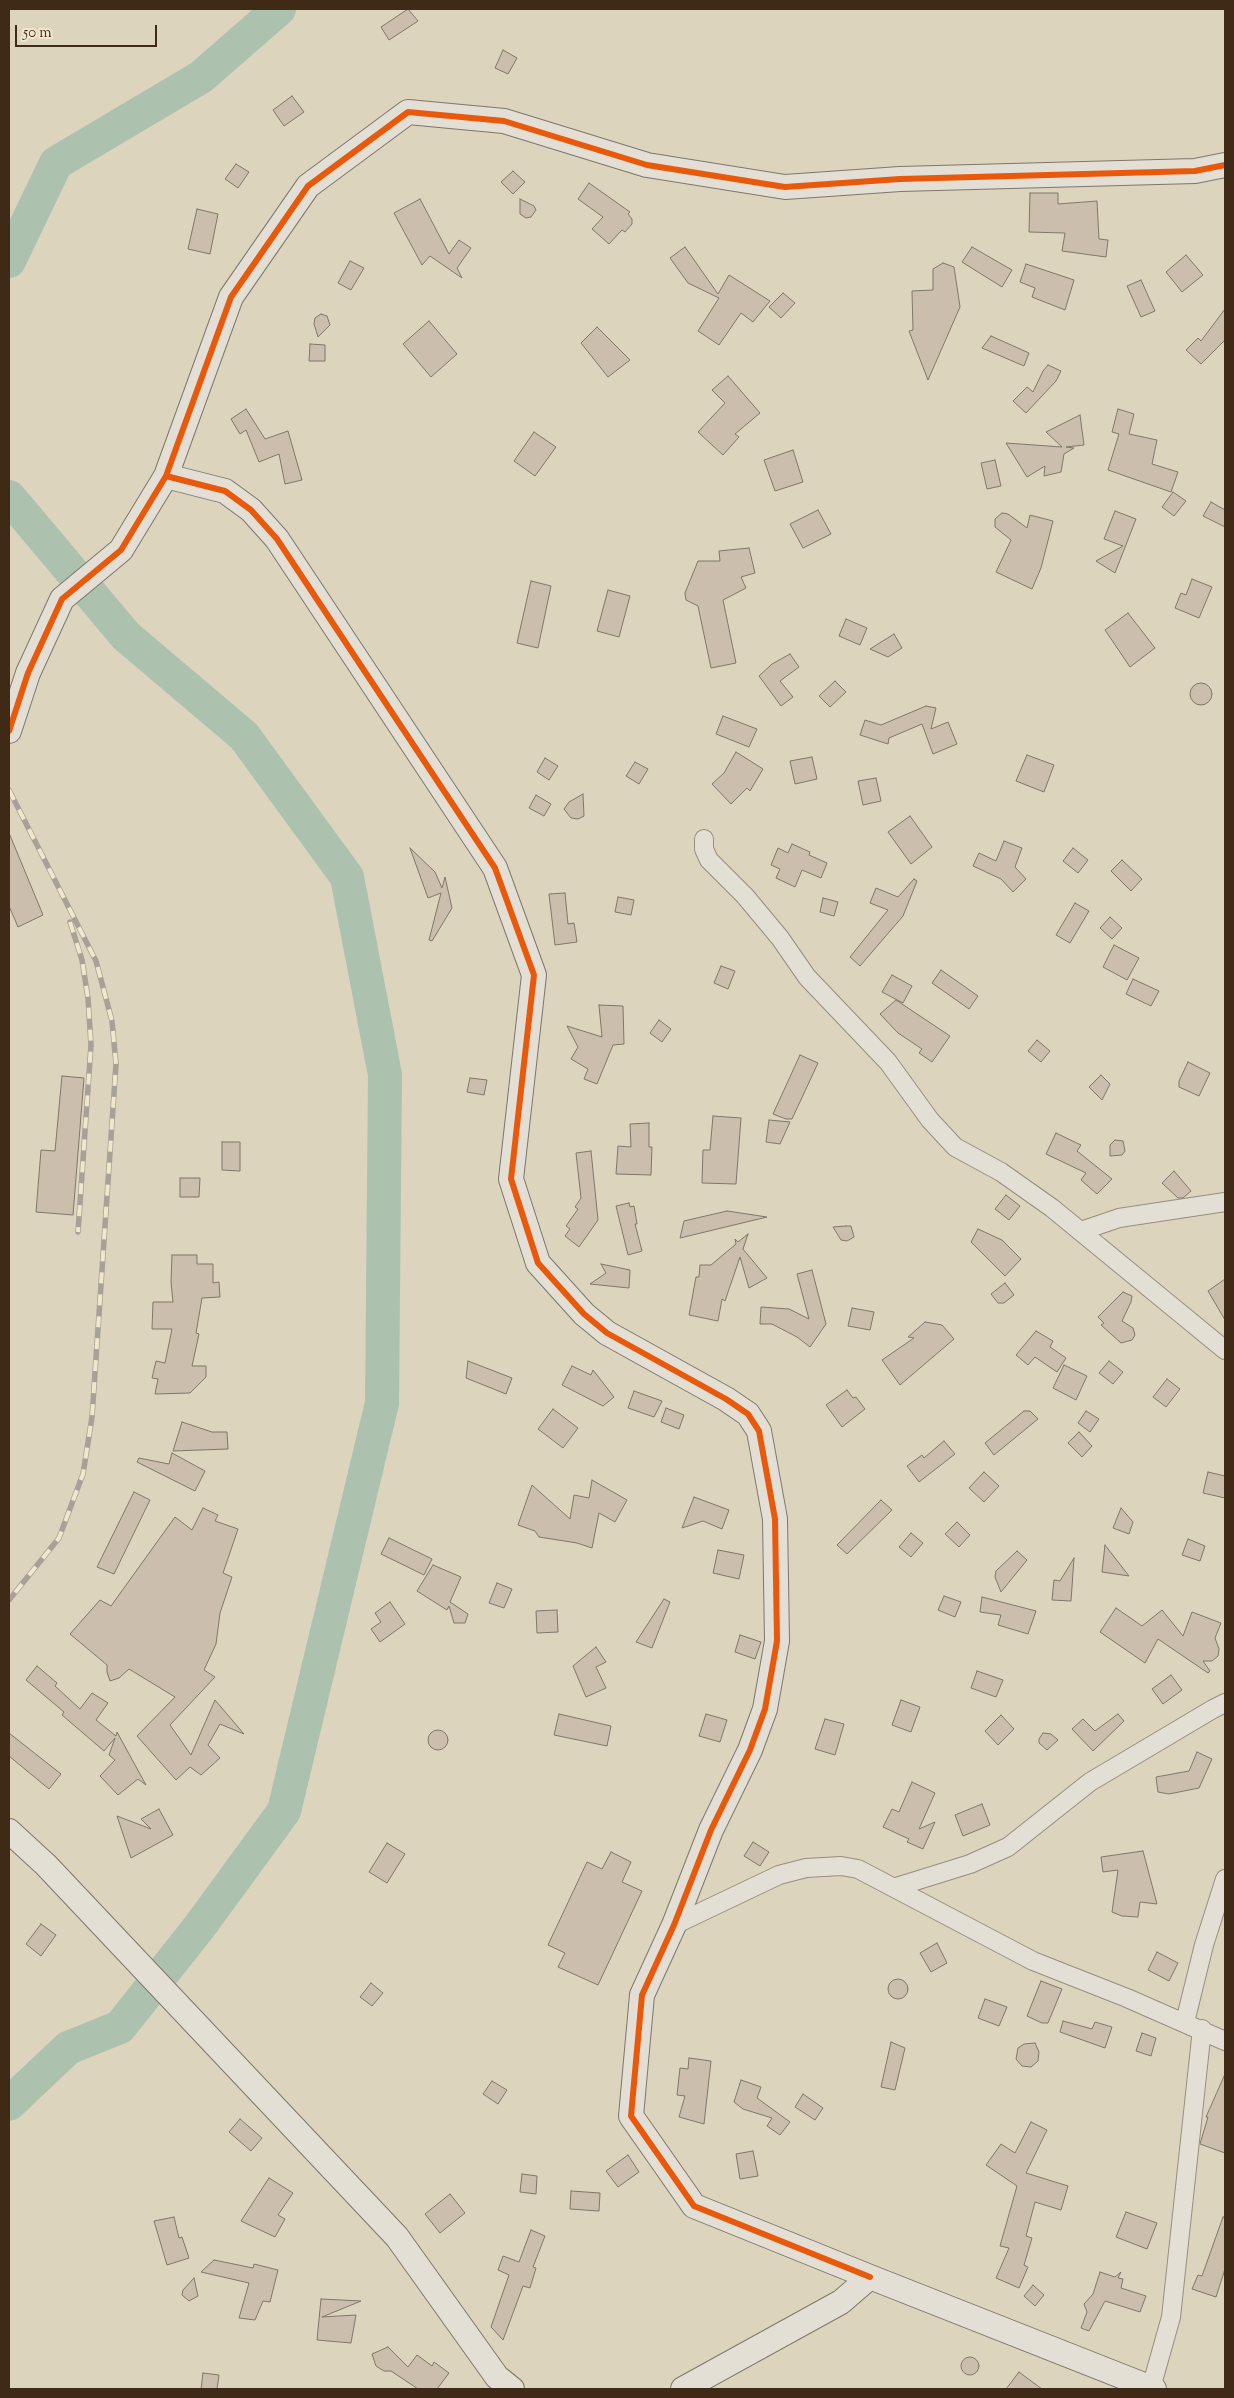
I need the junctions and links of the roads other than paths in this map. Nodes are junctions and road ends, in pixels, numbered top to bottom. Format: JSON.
{"nodes":[{"id":1,"x":1225,"y":165,"type":"edge"},
{"id":2,"x":166,"y":476,"type":"junction"},
{"id":3,"x":9,"y":731,"type":"edge"},
{"id":4,"x":704,"y":839,"type":"dead end"},
{"id":5,"x":1225,"y":1202,"type":"edge"},
{"id":6,"x":1080,"y":1232,"type":"junction"},
{"id":7,"x":1225,"y":1350,"type":"edge"},
{"id":8,"x":1225,"y":1703,"type":"edge"},
{"id":9,"x":9,"y":1831,"type":"edge"},
{"id":10,"x":1225,"y":1880,"type":"edge"},
{"id":11,"x":896,"y":1887,"type":"junction"},
{"id":12,"x":1222,"y":1899,"type":"edge"},
{"id":13,"x":674,"y":1924,"type":"junction"},
{"id":14,"x":1185,"y":2022,"type":"junction"},
{"id":15,"x":1202,"y":2029,"type":"junction"},
{"id":16,"x":1225,"y":2041,"type":"edge"},
{"id":17,"x":870,"y":2277,"type":"junction"},
{"id":18,"x":500,"y":2385,"type":"edge"},
{"id":19,"x":683,"y":2389,"type":"edge"},
{"id":20,"x":1152,"y":2389,"type":"edge"}],
"edges":[{"from":1,"to":2,"type":"street"},
{"from":2,"to":3,"type":"street"},
{"from":2,"to":13,"type":"street"},
{"from":4,"to":6,"type":"street"},
{"from":5,"to":6,"type":"street"},
{"from":6,"to":7,"type":"street"},
{"from":8,"to":11,"type":"street"},
{"from":9,"to":18,"type":"street"},
{"from":10,"to":12,"type":"street"},
{"from":11,"to":13,"type":"street"},
{"from":11,"to":14,"type":"street"},
{"from":12,"to":14,"type":"street"},
{"from":13,"to":17,"type":"street"},
{"from":14,"to":15,"type":"street"},
{"from":15,"to":16,"type":"street"},
{"from":15,"to":20,"type":"street"},
{"from":17,"to":19,"type":"street"},
{"from":17,"to":20,"type":"street"}]}
